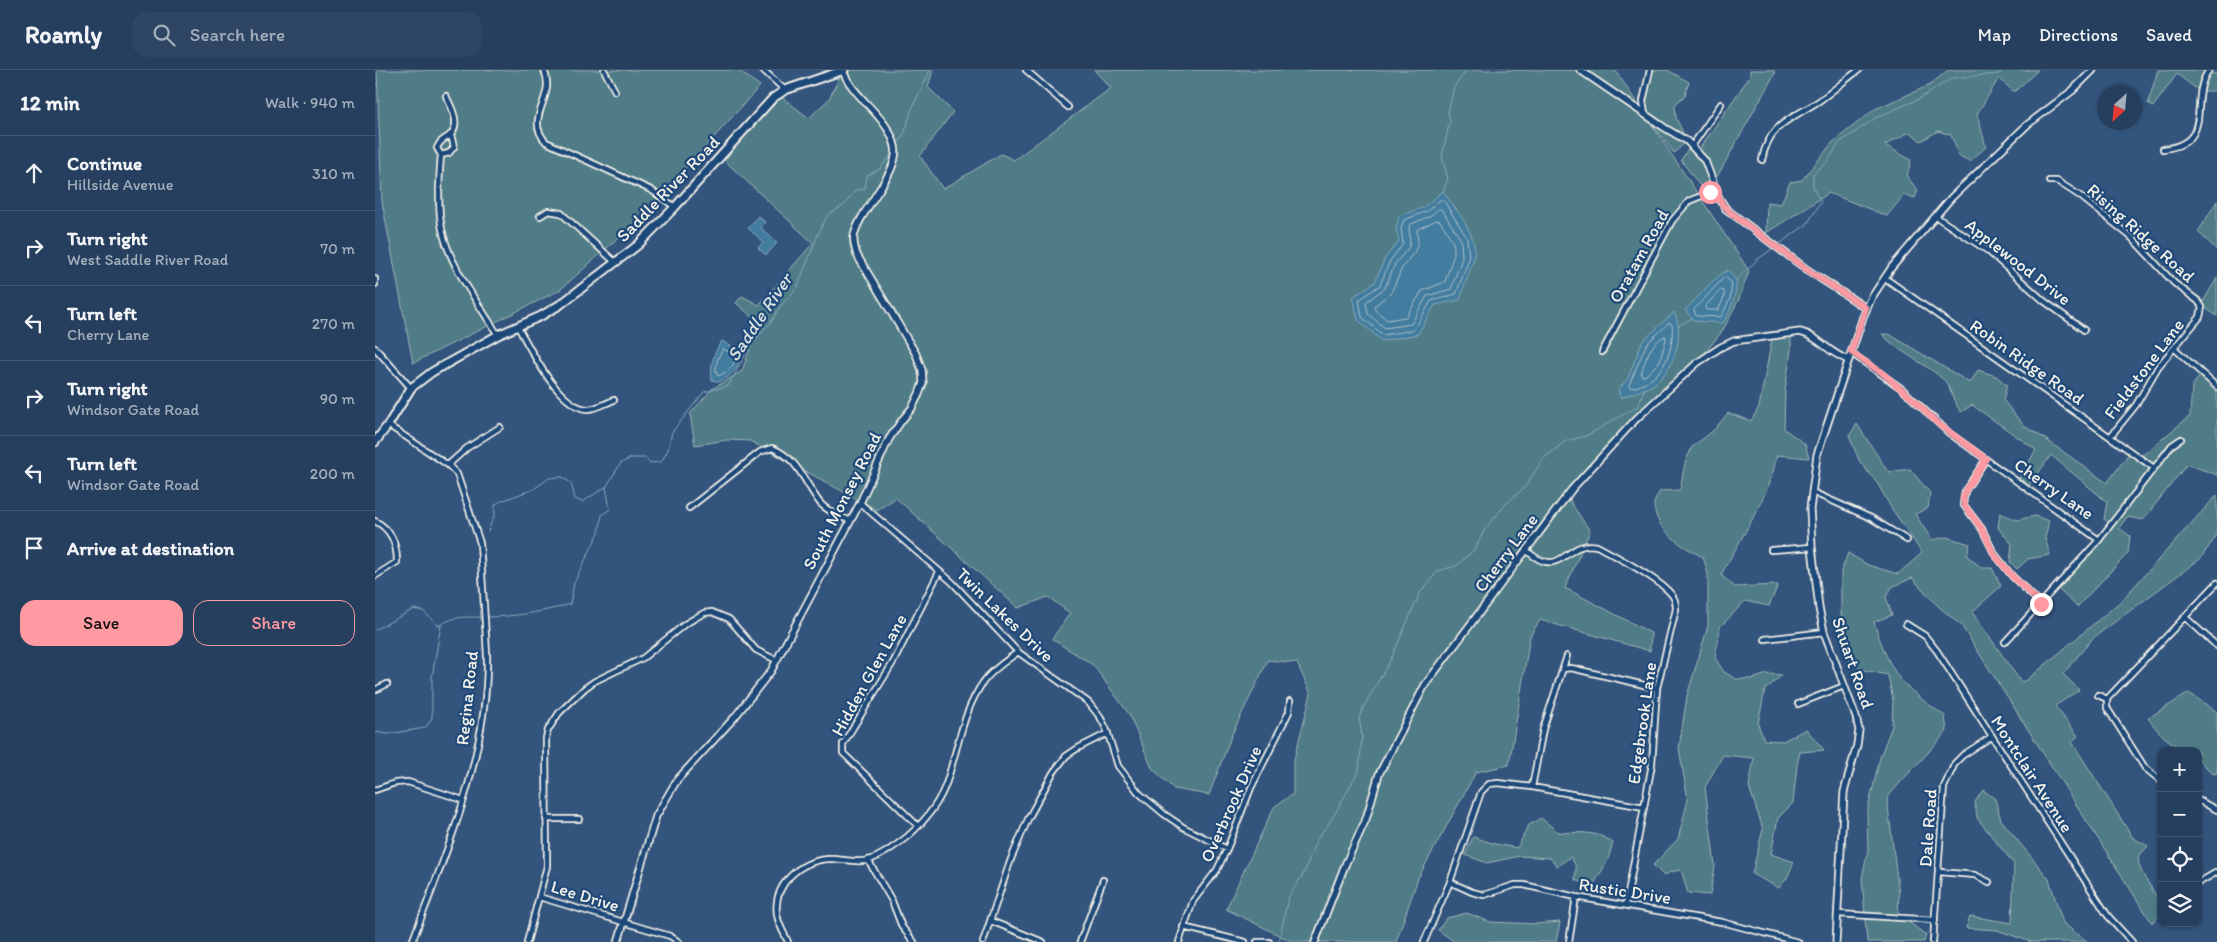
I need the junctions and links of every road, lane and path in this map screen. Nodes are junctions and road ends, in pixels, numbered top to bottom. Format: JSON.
{"nodes":[{"id":1,"x":544,"y":70,"type":"edge"},
{"id":2,"x":604,"y":70,"type":"edge"},
{"id":3,"x":763,"y":70,"type":"edge"},
{"id":4,"x":843,"y":70,"type":"edge"},
{"id":5,"x":1027,"y":70,"type":"edge"},
{"id":6,"x":1580,"y":70,"type":"edge"},
{"id":7,"x":1649,"y":70,"type":"edge"},
{"id":8,"x":1859,"y":70,"type":"edge"},
{"id":9,"x":2093,"y":70,"type":"edge"},
{"id":10,"x":2209,"y":70,"type":"edge"},
{"id":11,"x":785,"y":90,"type":"junction"},
{"id":12,"x":615,"y":91,"type":"dead end"},
{"id":13,"x":446,"y":96,"type":"dead end"},
{"id":14,"x":1721,"y":104,"type":"dead end"},
{"id":15,"x":1068,"y":107,"type":"dead end"},
{"id":16,"x":1645,"y":114,"type":"junction"},
{"id":17,"x":451,"y":135,"type":"junction"},
{"id":18,"x":1692,"y":146,"type":"junction"},
{"id":19,"x":2163,"y":148,"type":"dead end"},
{"id":20,"x":441,"y":155,"type":"junction"},
{"id":21,"x":1762,"y":160,"type":"dead end"},
{"id":22,"x":2049,"y":181,"type":"dead end"},
{"id":23,"x":1716,"y":190,"type":"junction"},
{"id":24,"x":675,"y":207,"type":"junction"},
{"id":25,"x":540,"y":216,"type":"dead end"},
{"id":26,"x":1935,"y":216,"type":"junction"},
{"id":27,"x":616,"y":263,"type":"junction"},
{"id":28,"x":1885,"y":278,"type":"junction"},
{"id":29,"x":375,"y":279,"type":"edge"},
{"id":30,"x":375,"y":284,"type":"edge"},
{"id":31,"x":1866,"y":308,"type":"junction"},
{"id":32,"x":2200,"y":318,"type":"joint"},
{"id":33,"x":518,"y":327,"type":"junction"},
{"id":34,"x":2084,"y":330,"type":"dead end"},
{"id":35,"x":498,"y":335,"type":"junction"},
{"id":36,"x":375,"y":348,"type":"edge"},
{"id":37,"x":2175,"y":348,"type":"junction"},
{"id":38,"x":1602,"y":352,"type":"dead end"},
{"id":39,"x":1851,"y":352,"type":"junction"},
{"id":40,"x":1849,"y":360,"type":"junction"},
{"id":41,"x":2217,"y":387,"type":"edge"},
{"id":42,"x":411,"y":388,"type":"junction"},
{"id":43,"x":614,"y":400,"type":"dead end"},
{"id":44,"x":388,"y":425,"type":"junction"},
{"id":45,"x":500,"y":427,"type":"dead end"},
{"id":46,"x":2110,"y":437,"type":"junction"},
{"id":47,"x":2181,"y":439,"type":"dead end"},
{"id":48,"x":375,"y":442,"type":"edge"},
{"id":49,"x":1986,"y":459,"type":"junction"},
{"id":50,"x":448,"y":464,"type":"junction"},
{"id":51,"x":2154,"y":468,"type":"junction"},
{"id":52,"x":1812,"y":492,"type":"junction"},
{"id":53,"x":860,"y":503,"type":"junction"},
{"id":54,"x":689,"y":508,"type":"dead end"},
{"id":55,"x":375,"y":521,"type":"edge"},
{"id":56,"x":850,"y":521,"type":"junction"},
{"id":57,"x":1907,"y":540,"type":"dead end"},
{"id":58,"x":2099,"y":540,"type":"junction"},
{"id":59,"x":1812,"y":546,"type":"junction"},
{"id":60,"x":1771,"y":550,"type":"dead end"},
{"id":61,"x":1527,"y":551,"type":"junction"},
{"id":62,"x":939,"y":572,"type":"junction"},
{"id":63,"x":375,"y":576,"type":"edge"},
{"id":64,"x":2217,"y":583,"type":"edge"},
{"id":65,"x":2041,"y":604,"type":"junction"},
{"id":66,"x":2185,"y":617,"type":"junction"},
{"id":67,"x":1906,"y":624,"type":"dead end"},
{"id":68,"x":1824,"y":632,"type":"junction"},
{"id":69,"x":1765,"y":639,"type":"dead end"},
{"id":70,"x":2005,"y":642,"type":"dead end"},
{"id":71,"x":2217,"y":646,"type":"edge"},
{"id":72,"x":1019,"y":652,"type":"junction"},
{"id":73,"x":1567,"y":656,"type":"dead end"},
{"id":74,"x":776,"y":660,"type":"junction"},
{"id":75,"x":1563,"y":669,"type":"junction"},
{"id":76,"x":387,"y":684,"type":"dead end"},
{"id":77,"x":1844,"y":686,"type":"junction"},
{"id":78,"x":1657,"y":688,"type":"junction"},
{"id":79,"x":375,"y":690,"type":"edge"},
{"id":80,"x":2097,"y":695,"type":"dead end"},
{"id":81,"x":2107,"y":699,"type":"junction"},
{"id":82,"x":1290,"y":701,"type":"dead end"},
{"id":83,"x":1798,"y":704,"type":"dead end"},
{"id":84,"x":1108,"y":733,"type":"junction"},
{"id":85,"x":1991,"y":737,"type":"junction"},
{"id":86,"x":2157,"y":777,"type":"edge"},
{"id":87,"x":1532,"y":787,"type":"junction"},
{"id":88,"x":375,"y":790,"type":"edge"},
{"id":89,"x":463,"y":800,"type":"junction"},
{"id":90,"x":2202,"y":802,"type":"edge"},
{"id":91,"x":1644,"y":807,"type":"junction"},
{"id":92,"x":2217,"y":810,"type":"edge"},
{"id":93,"x":546,"y":819,"type":"junction"},
{"id":94,"x":579,"y":819,"type":"dead end"},
{"id":95,"x":918,"y":826,"type":"junction"},
{"id":96,"x":1227,"y":849,"type":"junction"},
{"id":97,"x":868,"y":860,"type":"junction"},
{"id":98,"x":1939,"y":872,"type":"junction"},
{"id":99,"x":2217,"y":872,"type":"edge"},
{"id":100,"x":1103,"y":880,"type":"dead end"},
{"id":101,"x":1449,"y":882,"type":"junction"},
{"id":102,"x":1989,"y":882,"type":"dead end"},
{"id":103,"x":2200,"y":882,"type":"edge"},
{"id":104,"x":539,"y":897,"type":"junction"},
{"id":105,"x":1576,"y":897,"type":"junction"},
{"id":106,"x":1626,"y":904,"type":"junction"},
{"id":107,"x":1838,"y":914,"type":"junction"},
{"id":108,"x":1935,"y":920,"type":"junction"},
{"id":109,"x":991,"y":921,"type":"junction"},
{"id":110,"x":624,"y":922,"type":"junction"},
{"id":111,"x":1183,"y":927,"type":"junction"},
{"id":112,"x":412,"y":942,"type":"edge"},
{"id":113,"x":527,"y":942,"type":"edge"},
{"id":114,"x":618,"y":942,"type":"edge"},
{"id":115,"x":679,"y":942,"type":"edge"},
{"id":116,"x":788,"y":942,"type":"edge"},
{"id":117,"x":914,"y":942,"type":"edge"},
{"id":118,"x":983,"y":942,"type":"edge"},
{"id":119,"x":1043,"y":942,"type":"edge"},
{"id":120,"x":1080,"y":942,"type":"edge"},
{"id":121,"x":1179,"y":942,"type":"edge"},
{"id":122,"x":1245,"y":942,"type":"edge"},
{"id":123,"x":1257,"y":942,"type":"edge"},
{"id":124,"x":1269,"y":942,"type":"edge"},
{"id":125,"x":1315,"y":942,"type":"edge"},
{"id":126,"x":1424,"y":942,"type":"edge"},
{"id":127,"x":1569,"y":942,"type":"edge"},
{"id":128,"x":1798,"y":942,"type":"edge"},
{"id":129,"x":1836,"y":942,"type":"edge"},
{"id":130,"x":1933,"y":942,"type":"edge"},
{"id":131,"x":2132,"y":942,"type":"edge"}],
"edges":[{"from":1,"to":24,"type":"street"},
{"from":2,"to":12,"type":"street"},
{"from":3,"to":11,"type":"street"},
{"from":4,"to":11,"type":"main road","name":"Saddle River Road"},
{"from":4,"to":53,"type":"street","name":"South Monsey Road"},
{"from":5,"to":15,"type":"street"},
{"from":6,"to":16,"type":"street"},
{"from":7,"to":16,"type":"street"},
{"from":8,"to":21,"type":"street"},
{"from":9,"to":26,"type":"street","name":"Shuart Road"},
{"from":10,"to":19,"type":"street"},
{"from":11,"to":24,"type":"main road","name":"Saddle River Road"},
{"from":13,"to":17,"type":"street"},
{"from":14,"to":18,"type":"street"},
{"from":16,"to":18,"type":"street"},
{"from":17,"to":20,"type":"street"},
{"from":17,"to":20,"type":"street"},
{"from":18,"to":23,"type":"street"},
{"from":20,"to":35,"type":"street"},
{"from":22,"to":32,"type":"street","name":"Rising Ridge Road"},
{"from":23,"to":31,"type":"street"},
{"from":23,"to":38,"type":"street","name":"Oratam Road"},
{"from":24,"to":27,"type":"main road","name":"Saddle River Road"},
{"from":25,"to":27,"type":"street"},
{"from":26,"to":28,"type":"street","name":"Shuart Road"},
{"from":26,"to":34,"type":"street","name":"Applewood Drive"},
{"from":27,"to":33,"type":"main road","name":"Saddle River Road"},
{"from":28,"to":31,"type":"street","name":"Shuart Road"},
{"from":28,"to":46,"type":"street","name":"Robin Ridge Road"},
{"from":29,"to":30,"type":"street"},
{"from":31,"to":39,"type":"street","name":"Shuart Road"},
{"from":32,"to":37,"type":"street","name":"Fieldstone Lane"},
{"from":33,"to":35,"type":"main road","name":"Saddle River Road"},
{"from":33,"to":43,"type":"street"},
{"from":35,"to":42,"type":"main road","name":"Saddle River Road"},
{"from":36,"to":42,"type":"street"},
{"from":37,"to":41,"type":"street"},
{"from":37,"to":46,"type":"street","name":"Fieldstone Lane"},
{"from":39,"to":40,"type":"street","name":"Shuart Road"},
{"from":39,"to":49,"type":"street","name":"Cherry Lane"},
{"from":40,"to":52,"type":"street","name":"Shuart Road"},
{"from":40,"to":61,"type":"street","name":"Cherry Lane"},
{"from":42,"to":44,"type":"main road","name":"Saddle River Road"},
{"from":44,"to":48,"type":"main road","name":"Saddle River Road"},
{"from":44,"to":50,"type":"street","name":"Regina Road"},
{"from":45,"to":50,"type":"street"},
{"from":46,"to":51,"type":"street","name":"Robin Ridge Road"},
{"from":47,"to":51,"type":"street"},
{"from":49,"to":58,"type":"street","name":"Cherry Lane"},
{"from":49,"to":65,"type":"street"},
{"from":50,"to":89,"type":"street","name":"Regina Road"},
{"from":51,"to":58,"type":"street"},
{"from":52,"to":57,"type":"street"},
{"from":52,"to":59,"type":"street","name":"Shuart Road"},
{"from":53,"to":56,"type":"street","name":"South Monsey Road"},
{"from":53,"to":62,"type":"street","name":"Twin Lakes Drive"},
{"from":54,"to":56,"type":"street"},
{"from":55,"to":63,"type":"street"},
{"from":56,"to":74,"type":"street","name":"South Monsey Road"},
{"from":58,"to":65,"type":"street"},
{"from":59,"to":60,"type":"street"},
{"from":59,"to":68,"type":"street","name":"Shuart Road"},
{"from":61,"to":78,"type":"street","name":"Edgebrook Lane"},
{"from":61,"to":125,"type":"street","name":"Cherry Lane"},
{"from":62,"to":72,"type":"street","name":"Twin Lakes Drive"},
{"from":62,"to":95,"type":"street","name":"Hidden Glen Lane"},
{"from":64,"to":66,"type":"street"},
{"from":65,"to":70,"type":"street"},
{"from":66,"to":71,"type":"street"},
{"from":66,"to":81,"type":"street"},
{"from":67,"to":85,"type":"street","name":"Montclair Avenue"},
{"from":68,"to":69,"type":"street"},
{"from":68,"to":77,"type":"street","name":"Shuart Road"},
{"from":72,"to":84,"type":"street","name":"Twin Lakes Drive"},
{"from":72,"to":95,"type":"street"},
{"from":73,"to":75,"type":"street"},
{"from":74,"to":93,"type":"street"},
{"from":74,"to":110,"type":"street","name":"South Monsey Road"},
{"from":75,"to":78,"type":"street"},
{"from":75,"to":87,"type":"street"},
{"from":76,"to":79,"type":"street"},
{"from":77,"to":83,"type":"street"},
{"from":77,"to":107,"type":"street","name":"Shuart Road"},
{"from":78,"to":91,"type":"street","name":"Edgebrook Lane"},
{"from":80,"to":81,"type":"street"},
{"from":81,"to":86,"type":"street"},
{"from":82,"to":96,"type":"street","name":"Overbrook Drive"},
{"from":84,"to":96,"type":"street","name":"Twin Lakes Drive"},
{"from":84,"to":109,"type":"street"},
{"from":85,"to":98,"type":"street","name":"Dale Road"},
{"from":85,"to":131,"type":"street","name":"Montclair Avenue"},
{"from":87,"to":91,"type":"street"},
{"from":87,"to":101,"type":"street"},
{"from":88,"to":89,"type":"street"},
{"from":89,"to":112,"type":"street","name":"Regina Road"},
{"from":90,"to":92,"type":"street"},
{"from":91,"to":106,"type":"street","name":"Edgebrook Lane"},
{"from":93,"to":94,"type":"street"},
{"from":93,"to":104,"type":"street"},
{"from":95,"to":97,"type":"street"},
{"from":96,"to":111,"type":"street","name":"Overbrook Drive"},
{"from":97,"to":116,"type":"street"},
{"from":97,"to":117,"type":"street"},
{"from":98,"to":102,"type":"street"},
{"from":98,"to":108,"type":"street","name":"Dale Road"},
{"from":99,"to":103,"type":"street"},
{"from":100,"to":120,"type":"street"},
{"from":101,"to":105,"type":"street","name":"Rustic Drive"},
{"from":101,"to":126,"type":"street"},
{"from":104,"to":110,"type":"street","name":"Lee Drive"},
{"from":104,"to":113,"type":"street"},
{"from":105,"to":106,"type":"street","name":"Rustic Drive"},
{"from":105,"to":127,"type":"street"},
{"from":106,"to":128,"type":"street","name":"Rustic Drive"},
{"from":107,"to":108,"type":"street"},
{"from":107,"to":129,"type":"street","name":"Shuart Road"},
{"from":108,"to":130,"type":"street","name":"Dale Road"},
{"from":109,"to":118,"type":"street"},
{"from":109,"to":119,"type":"street"},
{"from":110,"to":114,"type":"street","name":"South Monsey Road"},
{"from":110,"to":115,"type":"street","name":"Lee Drive"},
{"from":111,"to":121,"type":"street","name":"Overbrook Drive"},
{"from":111,"to":122,"type":"street"},
{"from":123,"to":124,"type":"street"}]}
